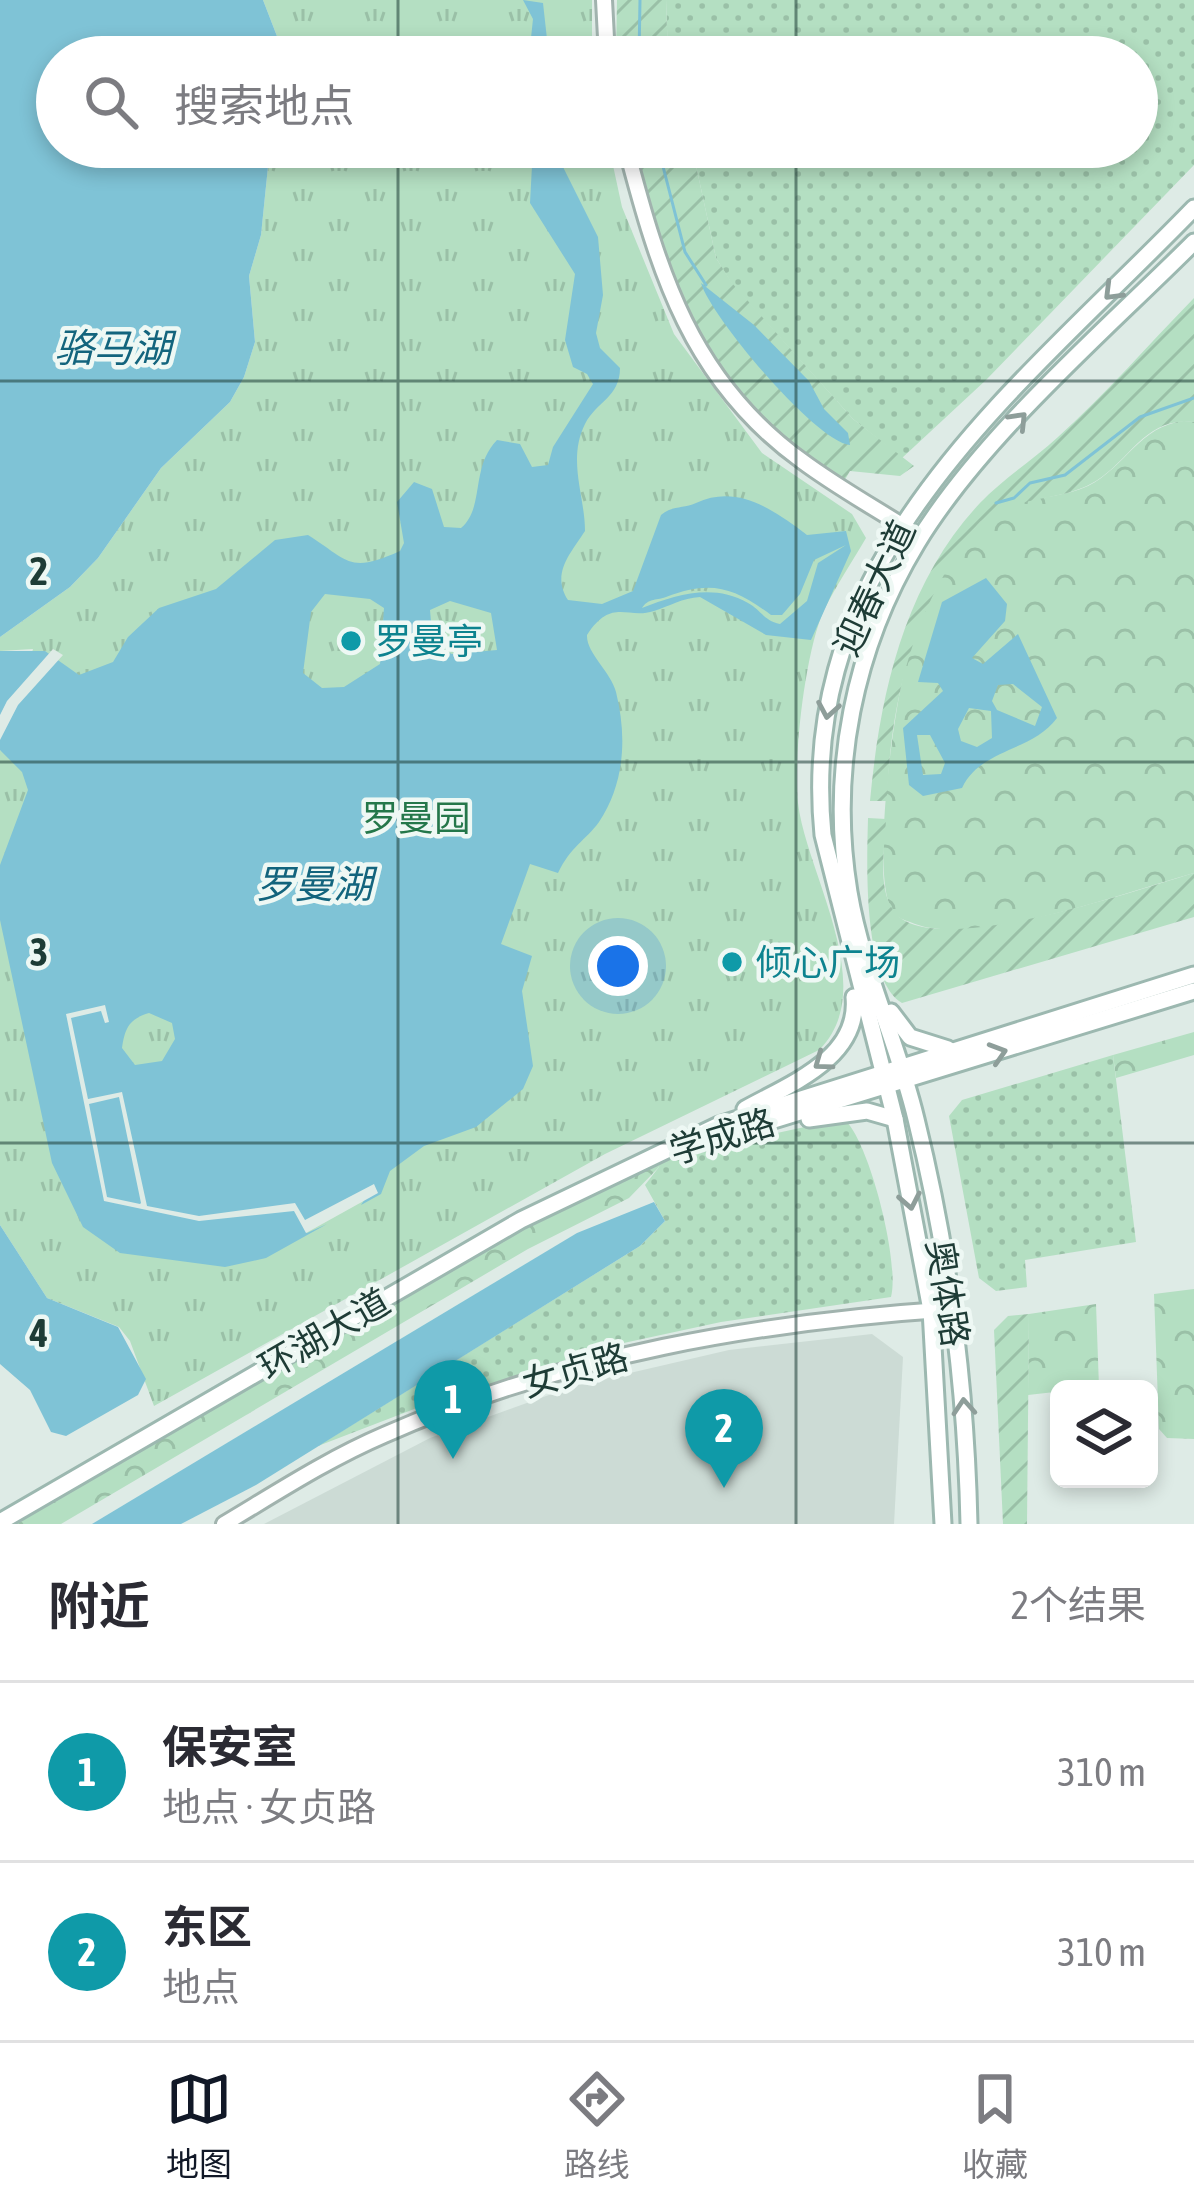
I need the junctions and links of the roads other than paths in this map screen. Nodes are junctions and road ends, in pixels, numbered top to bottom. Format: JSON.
{"nodes":[{"id":1,"x":604,"y":0,"type":"edge"},
{"id":2,"x":607,"y":36,"type":"edge"},
{"id":3,"x":632,"y":168,"type":"edge"},
{"id":4,"x":1194,"y":208,"type":"edge"},
{"id":5,"x":1194,"y":242,"type":"edge"},
{"id":6,"x":964,"y":442,"type":"junction"},
{"id":7,"x":980,"y":460,"type":"junction"},
{"id":8,"x":900,"y":524,"type":"junction"},
{"id":9,"x":920,"y":537,"type":"junction"},
{"id":10,"x":858,"y":604,"type":"junction"},
{"id":11,"x":880,"y":613,"type":"junction"},
{"id":12,"x":858,"y":957,"type":"junction"},
{"id":13,"x":1194,"y":975,"type":"edge"},
{"id":14,"x":1194,"y":991,"type":"edge"},
{"id":15,"x":952,"y":1058,"type":"junction"},
{"id":16,"x":903,"y":1073,"type":"junction"},
{"id":17,"x":884,"y":1079,"type":"junction"},
{"id":18,"x":895,"y":1119,"type":"junction"},
{"id":19,"x":916,"y":1119,"type":"junction"},
{"id":20,"x":718,"y":1131,"type":"junction"},
{"id":21,"x":653,"y":1157,"type":"joint"},
{"id":22,"x":954,"y":1309,"type":"junction"},
{"id":23,"x":932,"y":1310,"type":"junction"},
{"id":24,"x":0,"y":1522,"type":"edge"},
{"id":25,"x":224,"y":1524,"type":"edge"},
{"id":26,"x":944,"y":1524,"type":"edge"},
{"id":27,"x":969,"y":1524,"type":"edge"}],
"edges":[{"from":1,"to":2,"type":"street"},
{"from":3,"to":8,"type":"street"},
{"from":4,"to":6,"type":"main road","name":"迎春大道","one_way":true},
{"from":7,"to":5,"type":"main road","name":"迎春大道","one_way":true},
{"from":6,"to":7,"type":"main road"},
{"from":6,"to":8,"type":"main road","name":"迎春大道"},
{"from":7,"to":9,"type":"main road","name":"迎春大道"},
{"from":8,"to":9,"type":"street"},
{"from":8,"to":10,"type":"main road","name":"迎春大道"},
{"from":9,"to":11,"type":"main road","name":"迎春大道"},
{"from":10,"to":11,"type":"main road"},
{"from":10,"to":12,"type":"main road","name":"迎春大道","one_way":true},
{"from":11,"to":12,"type":"main road","name":"迎春大道"},
{"from":12,"to":15,"type":"main road"},
{"from":12,"to":16,"type":"main road","name":"迎春大道"},
{"from":12,"to":17,"type":"main road","name":"迎春大道"},
{"from":12,"to":20,"type":"main road","one_way":true},
{"from":13,"to":15,"type":"main road","name":"学成路"},
{"from":15,"to":14,"type":"main road","name":"学成路","one_way":true},
{"from":15,"to":16,"type":"main road","name":"学成路"},
{"from":15,"to":19,"type":"main road"},
{"from":16,"to":17,"type":"main road","name":"学成路"},
{"from":16,"to":19,"type":"main road","name":"奥体路"},
{"from":17,"to":18,"type":"main road","name":"奥体路"},
{"from":17,"to":20,"type":"main road","name":"学成路"},
{"from":18,"to":20,"type":"main road"},
{"from":18,"to":23,"type":"main road","name":"奥体路","one_way":true},
{"from":19,"to":22,"type":"main road","name":"奥体路"},
{"from":20,"to":21,"type":"main road","name":"学成路"},
{"from":21,"to":24,"type":"main road","name":"环湖大道"},
{"from":22,"to":23,"type":"street","name":"女贞路"},
{"from":27,"to":22,"type":"main road","name":"奥体路","one_way":true},
{"from":23,"to":25,"type":"street","name":"女贞路"},
{"from":23,"to":26,"type":"main road","name":"奥体路"}]}
